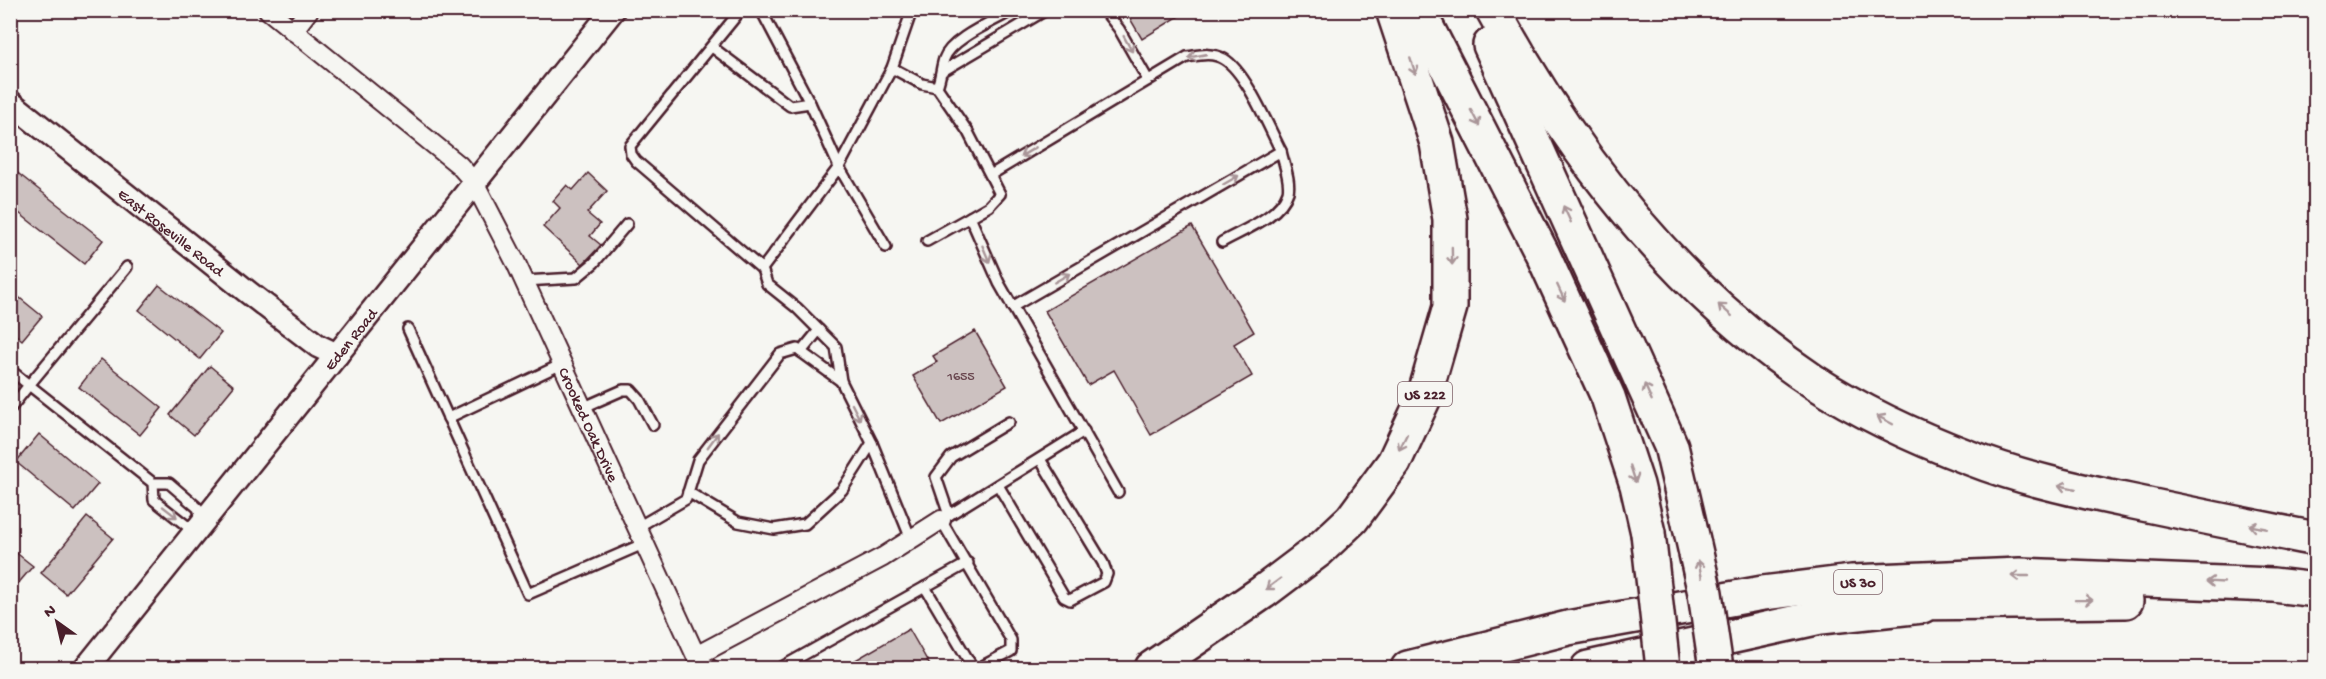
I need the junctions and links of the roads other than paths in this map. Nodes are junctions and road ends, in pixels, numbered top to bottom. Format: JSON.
{"nodes":[{"id":1,"x":268,"y":10,"type":"edge"},
{"id":2,"x":309,"y":10,"type":"edge"},
{"id":3,"x":613,"y":10,"type":"edge"},
{"id":4,"x":741,"y":10,"type":"edge"},
{"id":5,"x":761,"y":10,"type":"edge"},
{"id":6,"x":912,"y":10,"type":"edge"},
{"id":7,"x":1013,"y":10,"type":"edge"},
{"id":8,"x":1046,"y":10,"type":"edge"},
{"id":9,"x":1104,"y":10,"type":"edge"},
{"id":10,"x":1393,"y":10,"type":"edge"},
{"id":11,"x":1418,"y":10,"type":"edge"},
{"id":12,"x":1474,"y":10,"type":"edge"},
{"id":13,"x":1493,"y":10,"type":"edge"},
{"id":14,"x":293,"y":31,"type":"junction"},
{"id":15,"x":712,"y":47,"type":"junction"},
{"id":16,"x":892,"y":68,"type":"junction"},
{"id":17,"x":943,"y":71,"type":"junction"},
{"id":18,"x":1148,"y":80,"type":"junction"},
{"id":19,"x":937,"y":87,"type":"junction"},
{"id":20,"x":10,"y":102,"type":"edge"},
{"id":21,"x":810,"y":103,"type":"junction"},
{"id":22,"x":1281,"y":151,"type":"junction"},
{"id":23,"x":838,"y":167,"type":"junction"},
{"id":24,"x":992,"y":174,"type":"junction"},
{"id":25,"x":474,"y":182,"type":"junction"},
{"id":26,"x":970,"y":217,"type":"junction"},
{"id":27,"x":627,"y":224,"type":"dead end"},
{"id":28,"x":927,"y":241,"type":"dead end"},
{"id":29,"x":1222,"y":242,"type":"dead end"},
{"id":30,"x":886,"y":247,"type":"dead end"},
{"id":31,"x":127,"y":267,"type":"dead end"},
{"id":32,"x":762,"y":269,"type":"junction"},
{"id":33,"x":524,"y":281,"type":"junction"},
{"id":34,"x":1012,"y":307,"type":"junction"},
{"id":35,"x":408,"y":329,"type":"dead end"},
{"id":36,"x":819,"y":330,"type":"junction"},
{"id":37,"x":801,"y":352,"type":"junction"},
{"id":38,"x":337,"y":355,"type":"junction"},
{"id":39,"x":562,"y":364,"type":"junction"},
{"id":40,"x":10,"y":370,"type":"edge"},
{"id":41,"x":841,"y":381,"type":"junction"},
{"id":42,"x":29,"y":385,"type":"junction"},
{"id":43,"x":582,"y":408,"type":"junction"},
{"id":44,"x":10,"y":409,"type":"edge"},
{"id":45,"x":448,"y":418,"type":"junction"},
{"id":46,"x":1009,"y":422,"type":"dead end"},
{"id":47,"x":653,"y":425,"type":"dead end"},
{"id":48,"x":1084,"y":431,"type":"junction"},
{"id":49,"x":872,"y":443,"type":"junction"},
{"id":50,"x":1040,"y":459,"type":"junction"},
{"id":51,"x":153,"y":483,"type":"junction"},
{"id":52,"x":998,"y":485,"type":"junction"},
{"id":53,"x":688,"y":492,"type":"junction"},
{"id":54,"x":1118,"y":492,"type":"dead end"},
{"id":55,"x":945,"y":518,"type":"junction"},
{"id":56,"x":203,"y":523,"type":"junction"},
{"id":57,"x":640,"y":536,"type":"junction"},
{"id":58,"x":911,"y":539,"type":"junction"},
{"id":59,"x":2316,"y":539,"type":"edge"},
{"id":60,"x":968,"y":563,"type":"junction"},
{"id":61,"x":925,"y":587,"type":"junction"},
{"id":62,"x":2316,"y":590,"type":"edge"},
{"id":63,"x":1971,"y":601,"type":"junction"},
{"id":64,"x":2316,"y":611,"type":"edge"},
{"id":65,"x":696,"y":656,"type":"junction"},
{"id":66,"x":86,"y":669,"type":"edge"},
{"id":67,"x":716,"y":669,"type":"edge"},
{"id":68,"x":780,"y":669,"type":"edge"},
{"id":69,"x":973,"y":669,"type":"edge"},
{"id":70,"x":979,"y":669,"type":"edge"},
{"id":71,"x":1152,"y":669,"type":"edge"},
{"id":72,"x":1408,"y":669,"type":"edge"},
{"id":73,"x":1486,"y":669,"type":"edge"},
{"id":74,"x":1588,"y":669,"type":"edge"},
{"id":75,"x":1664,"y":669,"type":"edge"},
{"id":76,"x":1716,"y":669,"type":"edge"}],
"edges":[{"from":1,"to":14,"type":"street","name":"Crooked Oak Drive"},
{"from":2,"to":14,"type":"street"},
{"from":3,"to":25,"type":"street","name":"Eden Road"},
{"from":4,"to":15,"type":"lane"},
{"from":5,"to":21,"type":"lane"},
{"from":6,"to":16,"type":"lane"},
{"from":7,"to":17,"type":"lane"},
{"from":8,"to":17,"type":"lane"},
{"from":9,"to":18,"type":"lane","one_way":true},
{"from":10,"to":71,"type":"highway","number":"US 222","one_way":true},
{"from":11,"to":75,"type":"highway","one_way":true,"bridge":true},
{"from":76,"to":12,"type":"highway","one_way":true,"bridge":true},
{"from":59,"to":13,"type":"highway","one_way":true},
{"from":14,"to":25,"type":"street","name":"Crooked Oak Drive"},
{"from":15,"to":21,"type":"lane"},
{"from":15,"to":32,"type":"lane"},
{"from":16,"to":19,"type":"lane"},
{"from":16,"to":23,"type":"lane"},
{"from":17,"to":19,"type":"lane"},
{"from":22,"to":18,"type":"lane","one_way":true},
{"from":18,"to":24,"type":"lane","one_way":true},
{"from":19,"to":24,"type":"lane"},
{"from":20,"to":38,"type":"street","name":"East Roseville Road"},
{"from":21,"to":23,"type":"lane"},
{"from":22,"to":29,"type":"lane"},
{"from":34,"to":22,"type":"lane","one_way":true},
{"from":23,"to":30,"type":"lane"},
{"from":23,"to":32,"type":"lane"},
{"from":24,"to":26,"type":"lane"},
{"from":25,"to":33,"type":"street","name":"Crooked Oak Drive"},
{"from":25,"to":38,"type":"street","name":"Eden Road"},
{"from":26,"to":28,"type":"lane"},
{"from":26,"to":34,"type":"lane","one_way":true},
{"from":27,"to":33,"type":"lane"},
{"from":31,"to":42,"type":"lane"},
{"from":32,"to":36,"type":"lane"},
{"from":33,"to":39,"type":"street","name":"Crooked Oak Drive"},
{"from":34,"to":48,"type":"lane"},
{"from":35,"to":45,"type":"lane"},
{"from":36,"to":37,"type":"lane"},
{"from":36,"to":41,"type":"lane"},
{"from":37,"to":41,"type":"lane"},
{"from":53,"to":37,"type":"lane","one_way":true},
{"from":38,"to":56,"type":"street","name":"Eden Road"},
{"from":39,"to":43,"type":"street","name":"Crooked Oak Drive"},
{"from":39,"to":45,"type":"lane"},
{"from":40,"to":42,"type":"lane"},
{"from":41,"to":49,"type":"lane","one_way":true},
{"from":42,"to":44,"type":"lane"},
{"from":42,"to":51,"type":"lane"},
{"from":43,"to":47,"type":"lane"},
{"from":43,"to":57,"type":"street","name":"Crooked Oak Drive"},
{"from":45,"to":57,"type":"lane"},
{"from":46,"to":55,"type":"lane"},
{"from":48,"to":50,"type":"lane"},
{"from":48,"to":54,"type":"lane"},
{"from":49,"to":53,"type":"lane"},
{"from":49,"to":58,"type":"lane"},
{"from":50,"to":52,"type":"lane"},
{"from":50,"to":52,"type":"lane"},
{"from":51,"to":56,"type":"lane"},
{"from":51,"to":56,"type":"lane","one_way":true},
{"from":52,"to":55,"type":"lane"},
{"from":53,"to":57,"type":"lane"},
{"from":55,"to":58,"type":"street"},
{"from":55,"to":60,"type":"lane"},
{"from":56,"to":66,"type":"street","name":"Eden Road"},
{"from":57,"to":65,"type":"street","name":"Crooked Oak Drive"},
{"from":58,"to":65,"type":"street"},
{"from":60,"to":61,"type":"lane"},
{"from":60,"to":70,"type":"lane"},
{"from":61,"to":68,"type":"lane"},
{"from":61,"to":69,"type":"lane"},
{"from":62,"to":72,"type":"highway","number":"US 30","one_way":true},
{"from":63,"to":64,"type":"highway","number":"US 30","one_way":true},
{"from":63,"to":73,"type":"highway","number":"US 30"},
{"from":63,"to":74,"type":"highway"},
{"from":65,"to":67,"type":"lane"}]}
